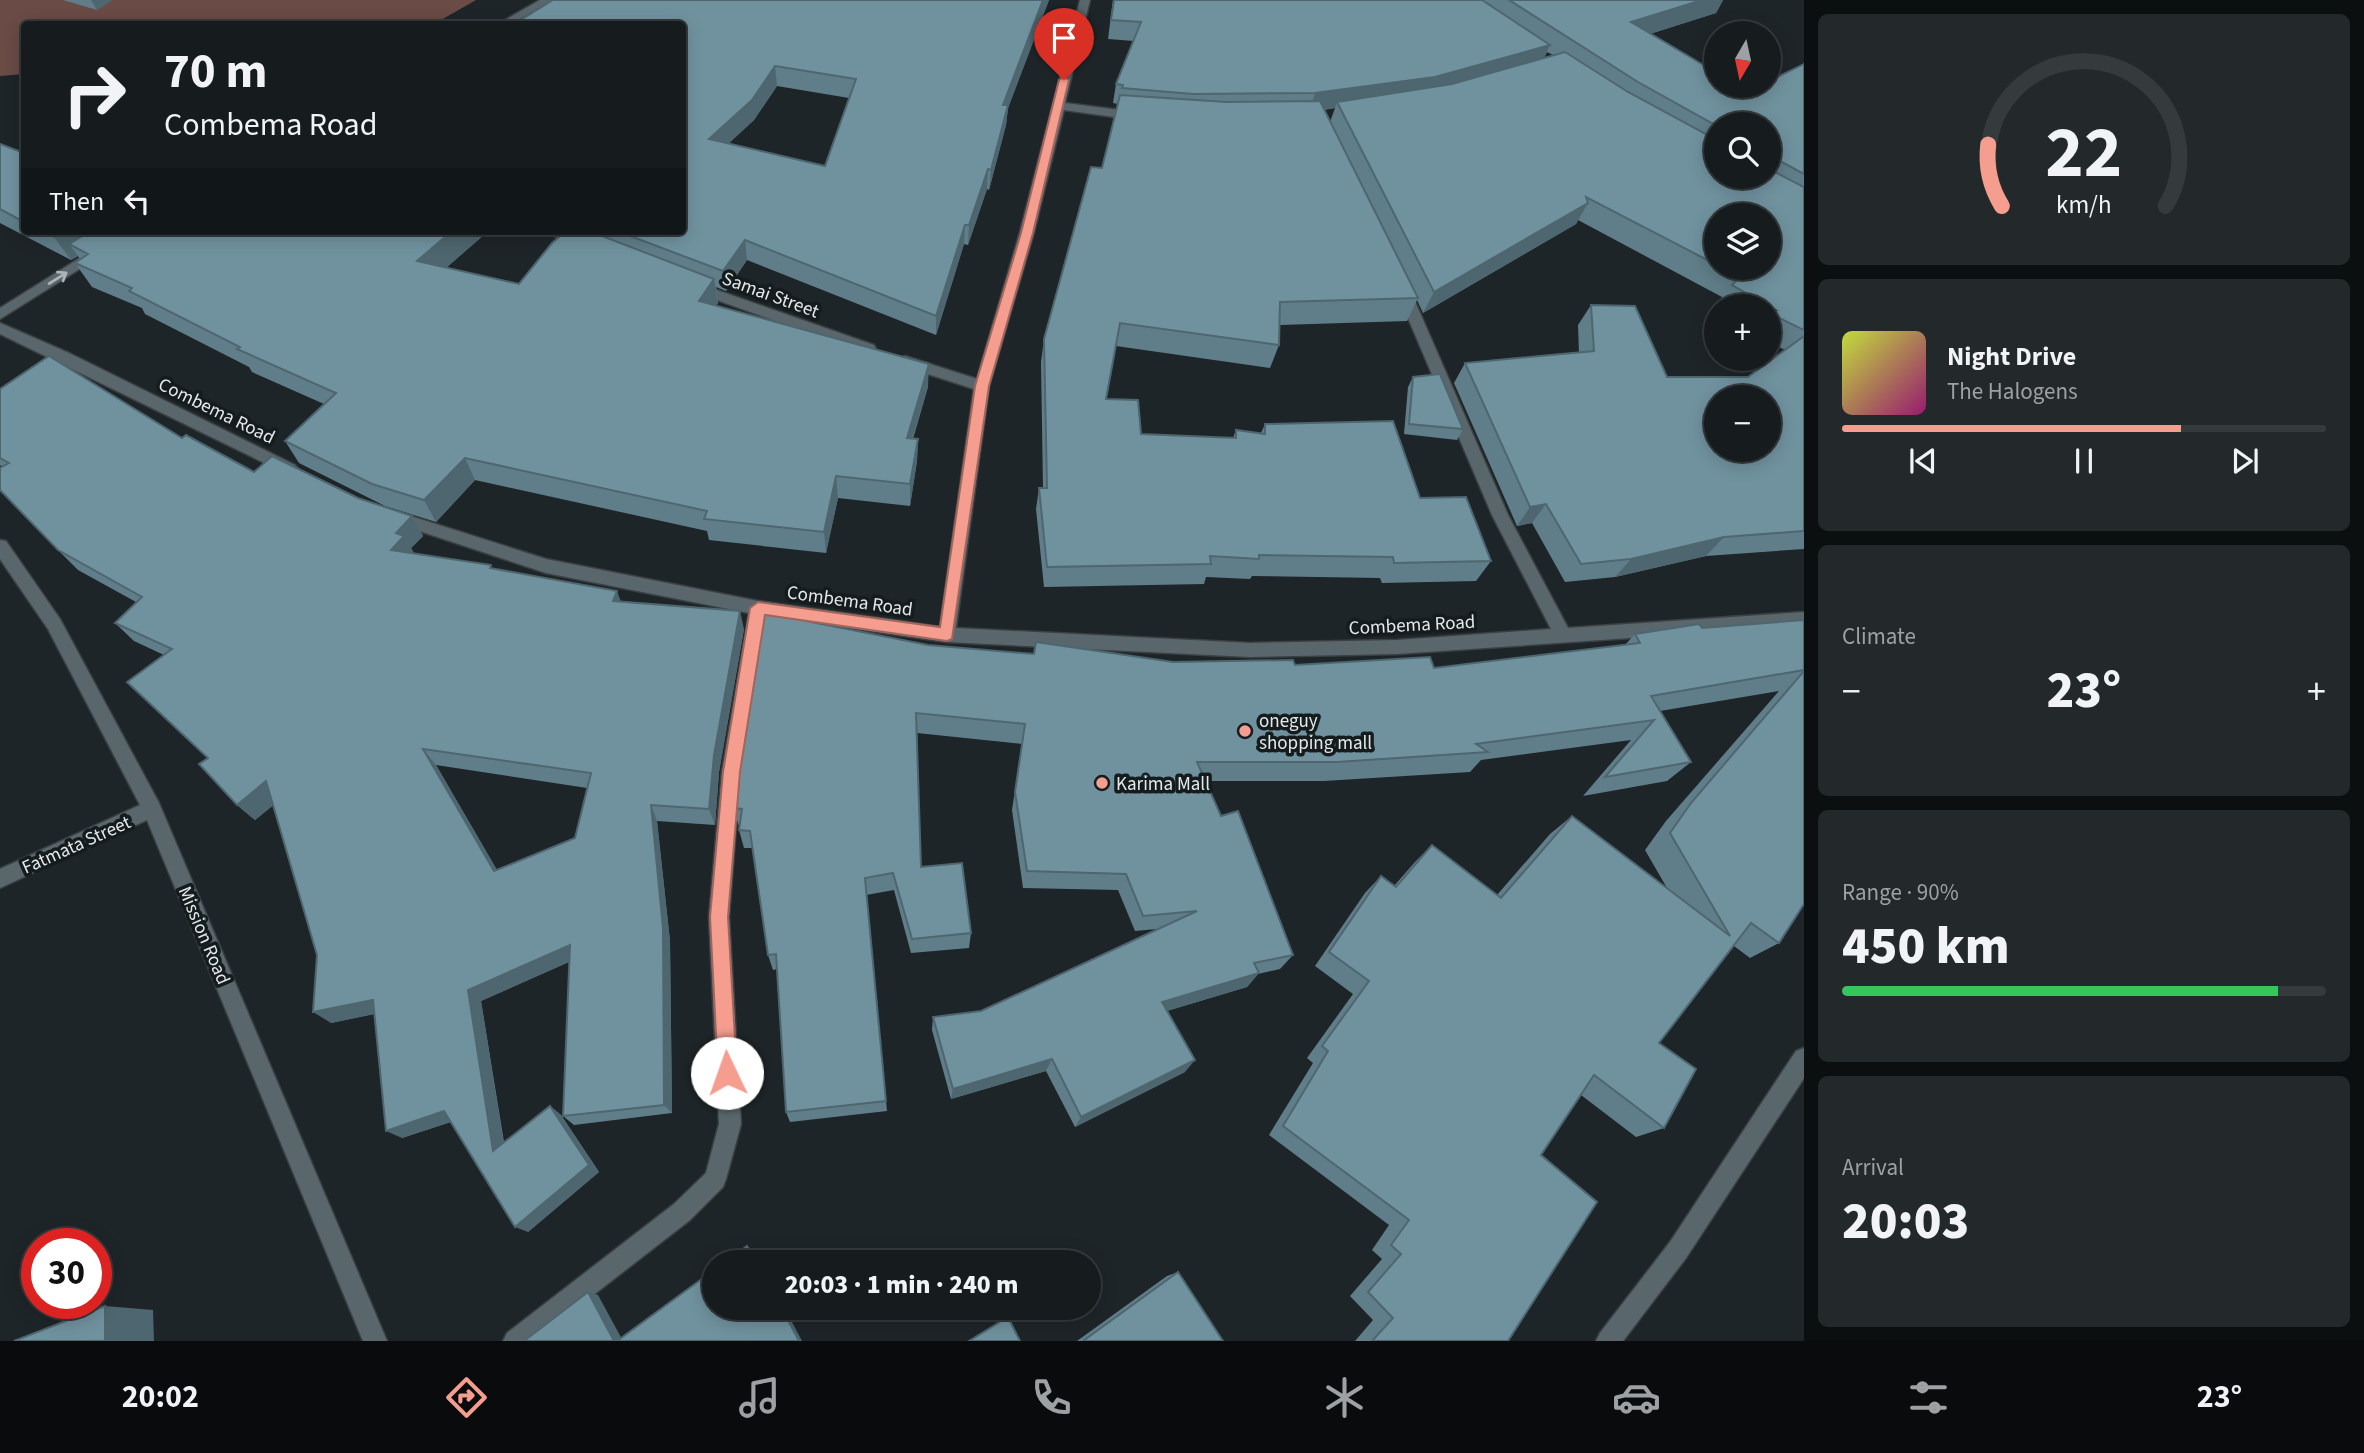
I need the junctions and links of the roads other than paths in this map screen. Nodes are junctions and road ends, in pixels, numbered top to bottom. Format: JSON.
{"nodes":[{"id":1,"x":548,"y":0,"type":"edge"},
{"id":2,"x":1085,"y":0,"type":"edge"},
{"id":3,"x":510,"y":21,"type":"edge"},
{"id":4,"x":1057,"y":105,"type":"junction"},
{"id":5,"x":1155,"y":118,"type":"edge"},
{"id":6,"x":127,"y":235,"type":"edge"},
{"id":7,"x":560,"y":235,"type":"edge"},
{"id":8,"x":598,"y":250,"type":"edge"},
{"id":9,"x":1395,"y":272,"type":"edge"},
{"id":10,"x":685,"y":283,"type":"edge"},
{"id":11,"x":0,"y":314,"type":"edge"},
{"id":12,"x":0,"y":328,"type":"edge"},
{"id":13,"x":982,"y":386,"type":"junction"},
{"id":14,"x":306,"y":477,"type":"edge"},
{"id":15,"x":379,"y":512,"type":"edge"},
{"id":16,"x":0,"y":546,"type":"edge"},
{"id":17,"x":758,"y":608,"type":"junction"},
{"id":18,"x":1804,"y":619,"type":"edge"},
{"id":19,"x":947,"y":635,"type":"junction"},
{"id":20,"x":1563,"y":636,"type":"junction"},
{"id":21,"x":152,"y":809,"type":"junction"},
{"id":22,"x":0,"y":878,"type":"edge"},
{"id":23,"x":1804,"y":1059,"type":"edge"},
{"id":24,"x":375,"y":1341,"type":"edge"},
{"id":25,"x":515,"y":1341,"type":"edge"},
{"id":26,"x":1608,"y":1341,"type":"edge"}],
"edges":[{"from":1,"to":3,"type":"street"},
{"from":2,"to":4,"type":"street"},
{"from":4,"to":5,"type":"street"},
{"from":4,"to":13,"type":"street"},
{"from":11,"to":6,"type":"street","one_way":true},
{"from":7,"to":8,"type":"street"},
{"from":9,"to":20,"type":"street"},
{"from":10,"to":13,"type":"street","name":"Samai Street"},
{"from":12,"to":14,"type":"street","name":"Combema Road"},
{"from":13,"to":19,"type":"street"},
{"from":15,"to":17,"type":"street","name":"Combema Road"},
{"from":16,"to":21,"type":"street","name":"Mission Road"},
{"from":17,"to":19,"type":"street","name":"Combema Road"},
{"from":17,"to":25,"type":"street"},
{"from":18,"to":20,"type":"street","name":"Combema Road"},
{"from":19,"to":20,"type":"street","name":"Combema Road"},
{"from":21,"to":22,"type":"street","name":"Fatmata Street"},
{"from":21,"to":24,"type":"street","name":"Mission Road"},
{"from":23,"to":26,"type":"street"}]}
